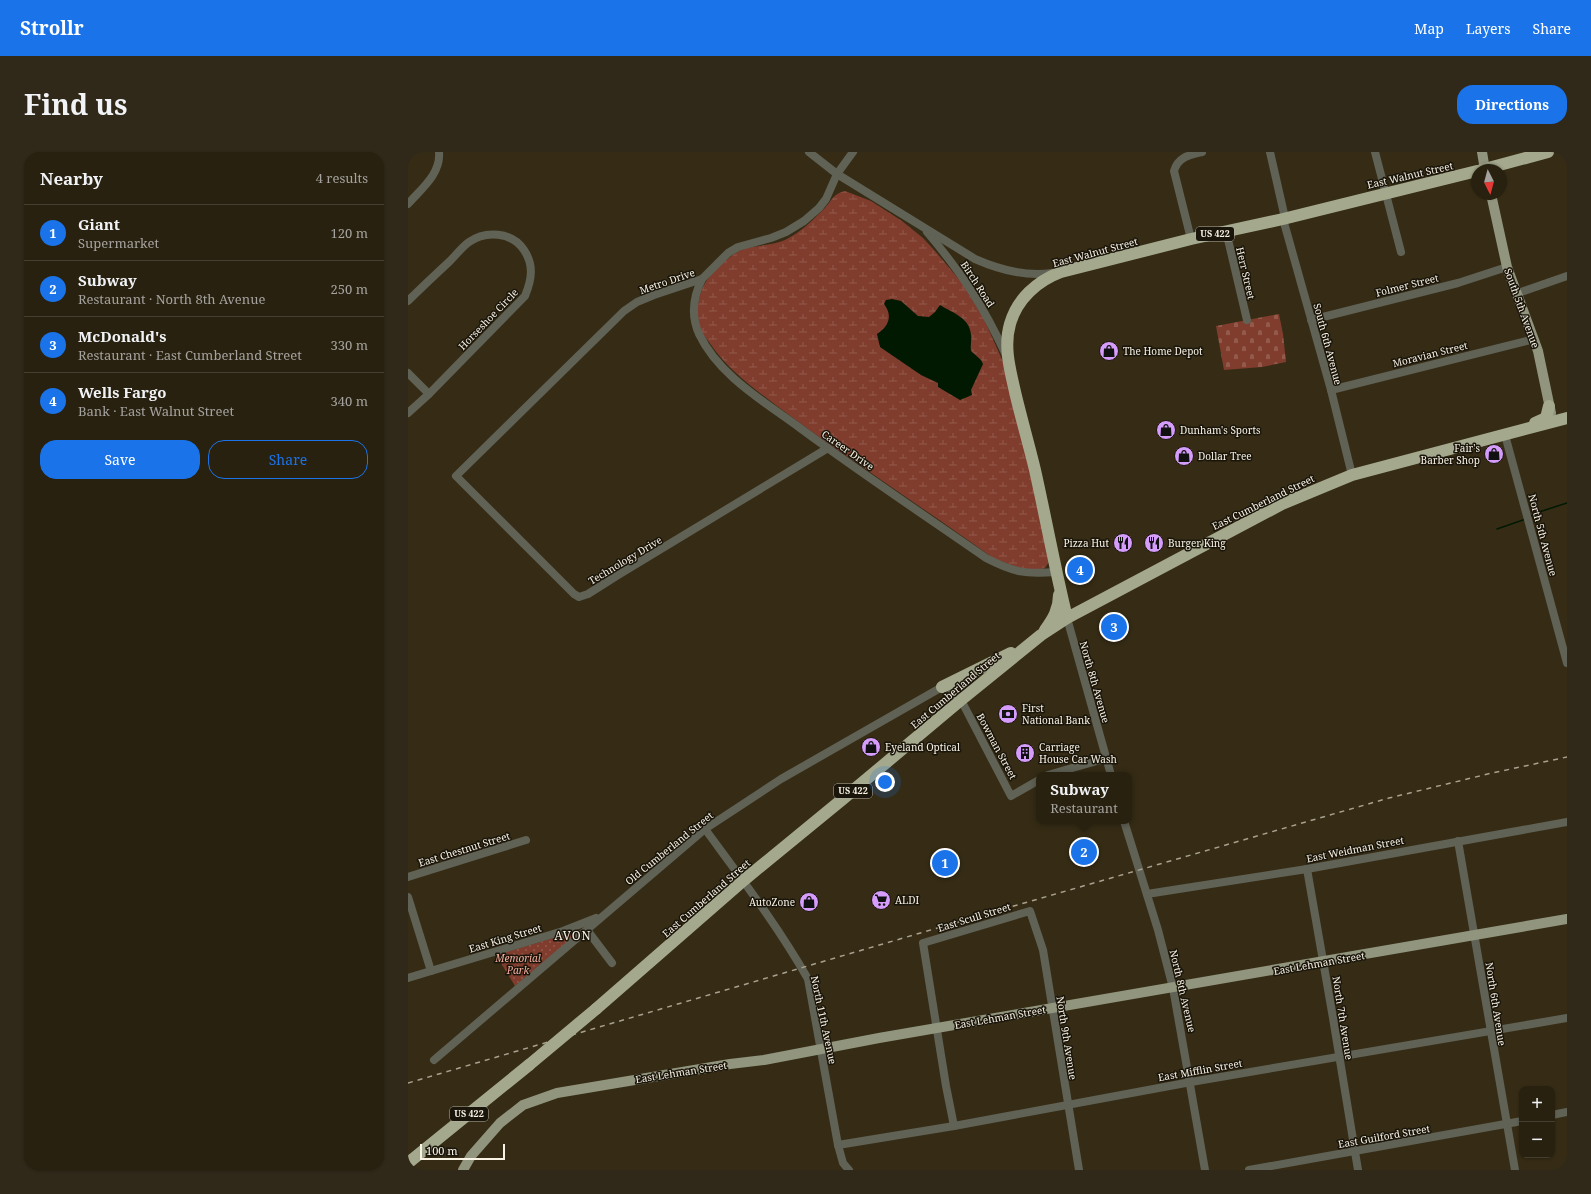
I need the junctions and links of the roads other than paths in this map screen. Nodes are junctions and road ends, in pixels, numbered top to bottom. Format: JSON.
{"nodes":[{"id":1,"x":439,"y":152,"type":"edge"},
{"id":2,"x":809,"y":152,"type":"edge"},
{"id":3,"x":852,"y":152,"type":"edge"},
{"id":4,"x":1202,"y":152,"type":"edge"},
{"id":5,"x":1270,"y":152,"type":"edge"},
{"id":6,"x":1375,"y":152,"type":"edge"},
{"id":7,"x":1482,"y":152,"type":"edge"},
{"id":8,"x":1548,"y":152,"type":"edge"},
{"id":9,"x":1482,"y":164,"type":"edge"},
{"id":10,"x":1504,"y":164,"type":"edge"},
{"id":11,"x":1471,"y":173,"type":"edge"},
{"id":12,"x":838,"y":174,"type":"junction"},
{"id":13,"x":1385,"y":193,"type":"junction"},
{"id":14,"x":1492,"y":200,"type":"edge"},
{"id":15,"x":408,"y":204,"type":"edge"},
{"id":16,"x":1284,"y":218,"type":"junction"},
{"id":17,"x":921,"y":226,"type":"junction"},
{"id":18,"x":1226,"y":231,"type":"junction"},
{"id":19,"x":1191,"y":239,"type":"junction"},
{"id":20,"x":1401,"y":252,"type":"dead end"},
{"id":21,"x":1507,"y":267,"type":"junction"},
{"id":22,"x":1061,"y":272,"type":"junction"},
{"id":23,"x":1567,"y":276,"type":"edge"},
{"id":24,"x":702,"y":279,"type":"junction"},
{"id":25,"x":1518,"y":293,"type":"junction"},
{"id":26,"x":408,"y":301,"type":"edge"},
{"id":27,"x":1247,"y":320,"type":"dead end"},
{"id":28,"x":1311,"y":320,"type":"junction"},
{"id":29,"x":1534,"y":339,"type":"junction"},
{"id":30,"x":1008,"y":360,"type":"junction"},
{"id":31,"x":408,"y":373,"type":"edge"},
{"id":32,"x":1331,"y":390,"type":"junction"},
{"id":33,"x":429,"y":394,"type":"junction"},
{"id":34,"x":1550,"y":406,"type":"junction"},
{"id":35,"x":408,"y":413,"type":"edge"},
{"id":36,"x":1567,"y":418,"type":"edge"},
{"id":37,"x":1552,"y":422,"type":"junction"},
{"id":38,"x":1505,"y":436,"type":"junction"},
{"id":39,"x":828,"y":448,"type":"junction"},
{"id":40,"x":1352,"y":474,"type":"junction"},
{"id":41,"x":456,"y":476,"type":"joint"},
{"id":42,"x":1056,"y":572,"type":"junction"},
{"id":43,"x":1059,"y":586,"type":"junction"},
{"id":44,"x":1067,"y":618,"type":"junction"},
{"id":45,"x":1041,"y":635,"type":"junction"},
{"id":46,"x":1030,"y":644,"type":"junction"},
{"id":47,"x":1567,"y":663,"type":"edge"},
{"id":48,"x":942,"y":687,"type":"junction"},
{"id":49,"x":961,"y":700,"type":"junction"},
{"id":50,"x":1107,"y":758,"type":"junction"},
{"id":51,"x":1058,"y":772,"type":"edge"},
{"id":52,"x":1110,"y":772,"type":"edge"},
{"id":53,"x":1036,"y":782,"type":"edge"},
{"id":54,"x":1567,"y":822,"type":"edge"},
{"id":55,"x":1125,"y":824,"type":"edge"},
{"id":56,"x":705,"y":829,"type":"junction"},
{"id":57,"x":526,"y":840,"type":"dead end"},
{"id":58,"x":1458,"y":841,"type":"junction"},
{"id":59,"x":1307,"y":869,"type":"junction"},
{"id":60,"x":408,"y":877,"type":"edge"},
{"id":61,"x":744,"y":880,"type":"junction"},
{"id":62,"x":1147,"y":894,"type":"junction"},
{"id":63,"x":408,"y":897,"type":"edge"},
{"id":64,"x":1030,"y":911,"type":"joint"},
{"id":65,"x":606,"y":913,"type":"junction"},
{"id":66,"x":1567,"y":919,"type":"edge"},
{"id":67,"x":586,"y":930,"type":"junction"},
{"id":68,"x":1474,"y":935,"type":"junction"},
{"id":69,"x":1324,"y":962,"type":"junction"},
{"id":70,"x":612,"y":963,"type":"dead end"},
{"id":71,"x":431,"y":971,"type":"junction"},
{"id":72,"x":408,"y":978,"type":"edge"},
{"id":73,"x":1173,"y":988,"type":"junction"},
{"id":74,"x":1052,"y":1008,"type":"junction"},
{"id":75,"x":1567,"y":1018,"type":"edge"},
{"id":76,"x":937,"y":1028,"type":"junction"},
{"id":77,"x":1491,"y":1031,"type":"junction"},
{"id":78,"x":821,"y":1048,"type":"junction"},
{"id":79,"x":1339,"y":1056,"type":"junction"},
{"id":80,"x":434,"y":1060,"type":"dead end"},
{"id":81,"x":1190,"y":1082,"type":"junction"},
{"id":82,"x":1068,"y":1105,"type":"junction"},
{"id":83,"x":1567,"y":1112,"type":"edge"},
{"id":84,"x":1555,"y":1114,"type":"edge"},
{"id":85,"x":1519,"y":1122,"type":"edge"},
{"id":86,"x":1507,"y":1124,"type":"junction"},
{"id":87,"x":954,"y":1126,"type":"junction"},
{"id":88,"x":838,"y":1145,"type":"junction"},
{"id":89,"x":1355,"y":1151,"type":"junction"},
{"id":90,"x":408,"y":1163,"type":"edge"},
{"id":91,"x":463,"y":1170,"type":"edge"},
{"id":92,"x":849,"y":1170,"type":"edge"},
{"id":93,"x":1079,"y":1170,"type":"edge"},
{"id":94,"x":1205,"y":1170,"type":"edge"},
{"id":95,"x":1249,"y":1170,"type":"edge"},
{"id":96,"x":1358,"y":1170,"type":"edge"},
{"id":97,"x":1515,"y":1170,"type":"edge"}],
"edges":[{"from":1,"to":15,"type":"street"},
{"from":2,"to":12,"type":"street","name":"Birch Road"},
{"from":3,"to":12,"type":"street","name":"Metro Drive"},
{"from":4,"to":19,"type":"street"},
{"from":5,"to":16,"type":"street","name":"South 6th Avenue"},
{"from":6,"to":13,"type":"street"},
{"from":7,"to":9,"type":"main road"},
{"from":8,"to":10,"type":"highway","name":"East Walnut Street","number":"US 422"},
{"from":11,"to":13,"type":"highway","name":"East Walnut Street","number":"US 422"},
{"from":12,"to":17,"type":"street","name":"Birch Road"},
{"from":12,"to":24,"type":"street","name":"Metro Drive"},
{"from":13,"to":16,"type":"highway","name":"East Walnut Street","number":"US 422"},
{"from":13,"to":20,"type":"street"},
{"from":14,"to":21,"type":"main road","name":"South 5th Avenue"},
{"from":16,"to":18,"type":"highway","name":"East Walnut Street","number":"US 422"},
{"from":16,"to":28,"type":"street","name":"South 6th Avenue"},
{"from":17,"to":22,"type":"street","name":"Birch Road"},
{"from":17,"to":30,"type":"street","name":"Birch Road"},
{"from":18,"to":19,"type":"highway","name":"East Walnut Street","number":"US 422"},
{"from":18,"to":27,"type":"street","name":"Herr Street"},
{"from":19,"to":22,"type":"highway","name":"East Walnut Street","number":"US 422"},
{"from":21,"to":25,"type":"main road","name":"South 5th Avenue"},
{"from":21,"to":28,"type":"street","name":"Folmer Street"},
{"from":22,"to":30,"type":"highway","name":"East Walnut Street","number":"US 422"},
{"from":23,"to":25,"type":"street"},
{"from":24,"to":39,"type":"street","name":"Career Drive"},
{"from":24,"to":41,"type":"street","name":"Metro Drive"},
{"from":25,"to":29,"type":"main road","name":"South 5th Avenue"},
{"from":26,"to":33,"type":"street","name":"Horseshoe Circle"},
{"from":28,"to":32,"type":"street","name":"South 6th Avenue"},
{"from":29,"to":32,"type":"street","name":"Moravian Street"},
{"from":29,"to":34,"type":"main road","name":"South 5th Avenue"},
{"from":30,"to":42,"type":"highway","name":"East Walnut Street","number":"US 422"},
{"from":31,"to":33,"type":"street"},
{"from":32,"to":40,"type":"street","name":"South 6th Avenue"},
{"from":33,"to":35,"type":"street"},
{"from":34,"to":37,"type":"main road","name":"South 5th Avenue"},
{"from":34,"to":38,"type":"highway"},
{"from":36,"to":37,"type":"highway","name":"East Cumberland Street","number":"US 422"},
{"from":37,"to":38,"type":"highway","name":"East Cumberland Street","number":"US 422"},
{"from":38,"to":40,"type":"highway","name":"East Cumberland Street","number":"US 422"},
{"from":38,"to":47,"type":"street","name":"North 5th Avenue"},
{"from":39,"to":41,"type":"street","name":"Technology Drive"},
{"from":39,"to":42,"type":"street","name":"Career Drive"},
{"from":40,"to":44,"type":"highway","name":"East Cumberland Street","number":"US 422"},
{"from":42,"to":43,"type":"highway","name":"East Walnut Street","number":"US 422"},
{"from":43,"to":44,"type":"highway","name":"East Walnut Street"},
{"from":43,"to":45,"type":"highway","number":"US 422"},
{"from":44,"to":45,"type":"highway","name":"East Cumberland Street","number":"US 422"},
{"from":44,"to":50,"type":"street","name":"North 8th Avenue"},
{"from":45,"to":46,"type":"highway","name":"East Cumberland Street","number":"US 422"},
{"from":46,"to":48,"type":"highway"},
{"from":46,"to":49,"type":"highway","name":"East Cumberland Street","number":"US 422"},
{"from":48,"to":49,"type":"street"},
{"from":48,"to":56,"type":"street","name":"Old Cumberland Street"},
{"from":49,"to":53,"type":"street","name":"Bowman Street"},
{"from":49,"to":61,"type":"highway","name":"East Cumberland Street","number":"US 422"},
{"from":50,"to":51,"type":"street"},
{"from":50,"to":52,"type":"street","name":"North 8th Avenue"},
{"from":54,"to":58,"type":"street","name":"East Weidman Street"},
{"from":55,"to":62,"type":"street","name":"North 8th Avenue"},
{"from":56,"to":61,"type":"street","name":"North 11th Avenue"},
{"from":56,"to":65,"type":"street","name":"Old Cumberland Street"},
{"from":57,"to":60,"type":"street","name":"East Chestnut Street"},
{"from":58,"to":59,"type":"street","name":"East Weidman Street"},
{"from":58,"to":68,"type":"street","name":"North 6th Avenue"},
{"from":59,"to":62,"type":"street","name":"East Weidman Street"},
{"from":59,"to":69,"type":"street","name":"North 7th Avenue"},
{"from":61,"to":78,"type":"street","name":"North 11th Avenue"},
{"from":61,"to":90,"type":"highway","name":"East Cumberland Street","number":"US 422","bridge":true},
{"from":62,"to":73,"type":"street","name":"North 8th Avenue"},
{"from":63,"to":71,"type":"street"},
{"from":64,"to":74,"type":"street","name":"North 9th Avenue"},
{"from":64,"to":76,"type":"street","name":"East Scull Street"},
{"from":65,"to":67,"type":"street","name":"Old Cumberland Street"},
{"from":65,"to":71,"type":"street","name":"East King Street"},
{"from":66,"to":68,"type":"main road","name":"East Lehman Street"},
{"from":67,"to":70,"type":"street"},
{"from":67,"to":80,"type":"street","name":"Old Cumberland Street"},
{"from":68,"to":69,"type":"main road","name":"East Lehman Street"},
{"from":68,"to":77,"type":"street","name":"North 6th Avenue"},
{"from":69,"to":73,"type":"main road","name":"East Lehman Street"},
{"from":69,"to":79,"type":"street","name":"North 7th Avenue"},
{"from":71,"to":72,"type":"street","name":"East King Street"},
{"from":73,"to":74,"type":"main road","name":"East Lehman Street"},
{"from":73,"to":81,"type":"street","name":"North 8th Avenue"},
{"from":74,"to":76,"type":"main road","name":"East Lehman Street"},
{"from":74,"to":82,"type":"street","name":"North 9th Avenue"},
{"from":75,"to":77,"type":"street","name":"East Mifflin Street"},
{"from":76,"to":78,"type":"main road","name":"East Lehman Street"},
{"from":76,"to":87,"type":"street"},
{"from":77,"to":79,"type":"street","name":"East Mifflin Street"},
{"from":77,"to":86,"type":"street","name":"North 6th Avenue"},
{"from":78,"to":88,"type":"street","name":"North 11th Avenue"},
{"from":78,"to":91,"type":"main road","name":"East Lehman Street"},
{"from":79,"to":81,"type":"street","name":"East Mifflin Street"},
{"from":79,"to":89,"type":"street","name":"North 7th Avenue"},
{"from":81,"to":82,"type":"street","name":"East Mifflin Street"},
{"from":81,"to":94,"type":"street","name":"North 8th Avenue"},
{"from":82,"to":87,"type":"street","name":"East Mifflin Street"},
{"from":82,"to":93,"type":"street","name":"North 9th Avenue"},
{"from":83,"to":84,"type":"street"},
{"from":85,"to":86,"type":"street","name":"East Guilford Street"},
{"from":86,"to":89,"type":"street","name":"East Guilford Street"},
{"from":86,"to":97,"type":"street","name":"North 6th Avenue"},
{"from":87,"to":88,"type":"street","name":"East Mifflin Street"},
{"from":88,"to":92,"type":"street","name":"North 11th Avenue"},
{"from":89,"to":95,"type":"street","name":"East Guilford Street"},
{"from":89,"to":96,"type":"street","name":"North 7th Avenue"}]}
